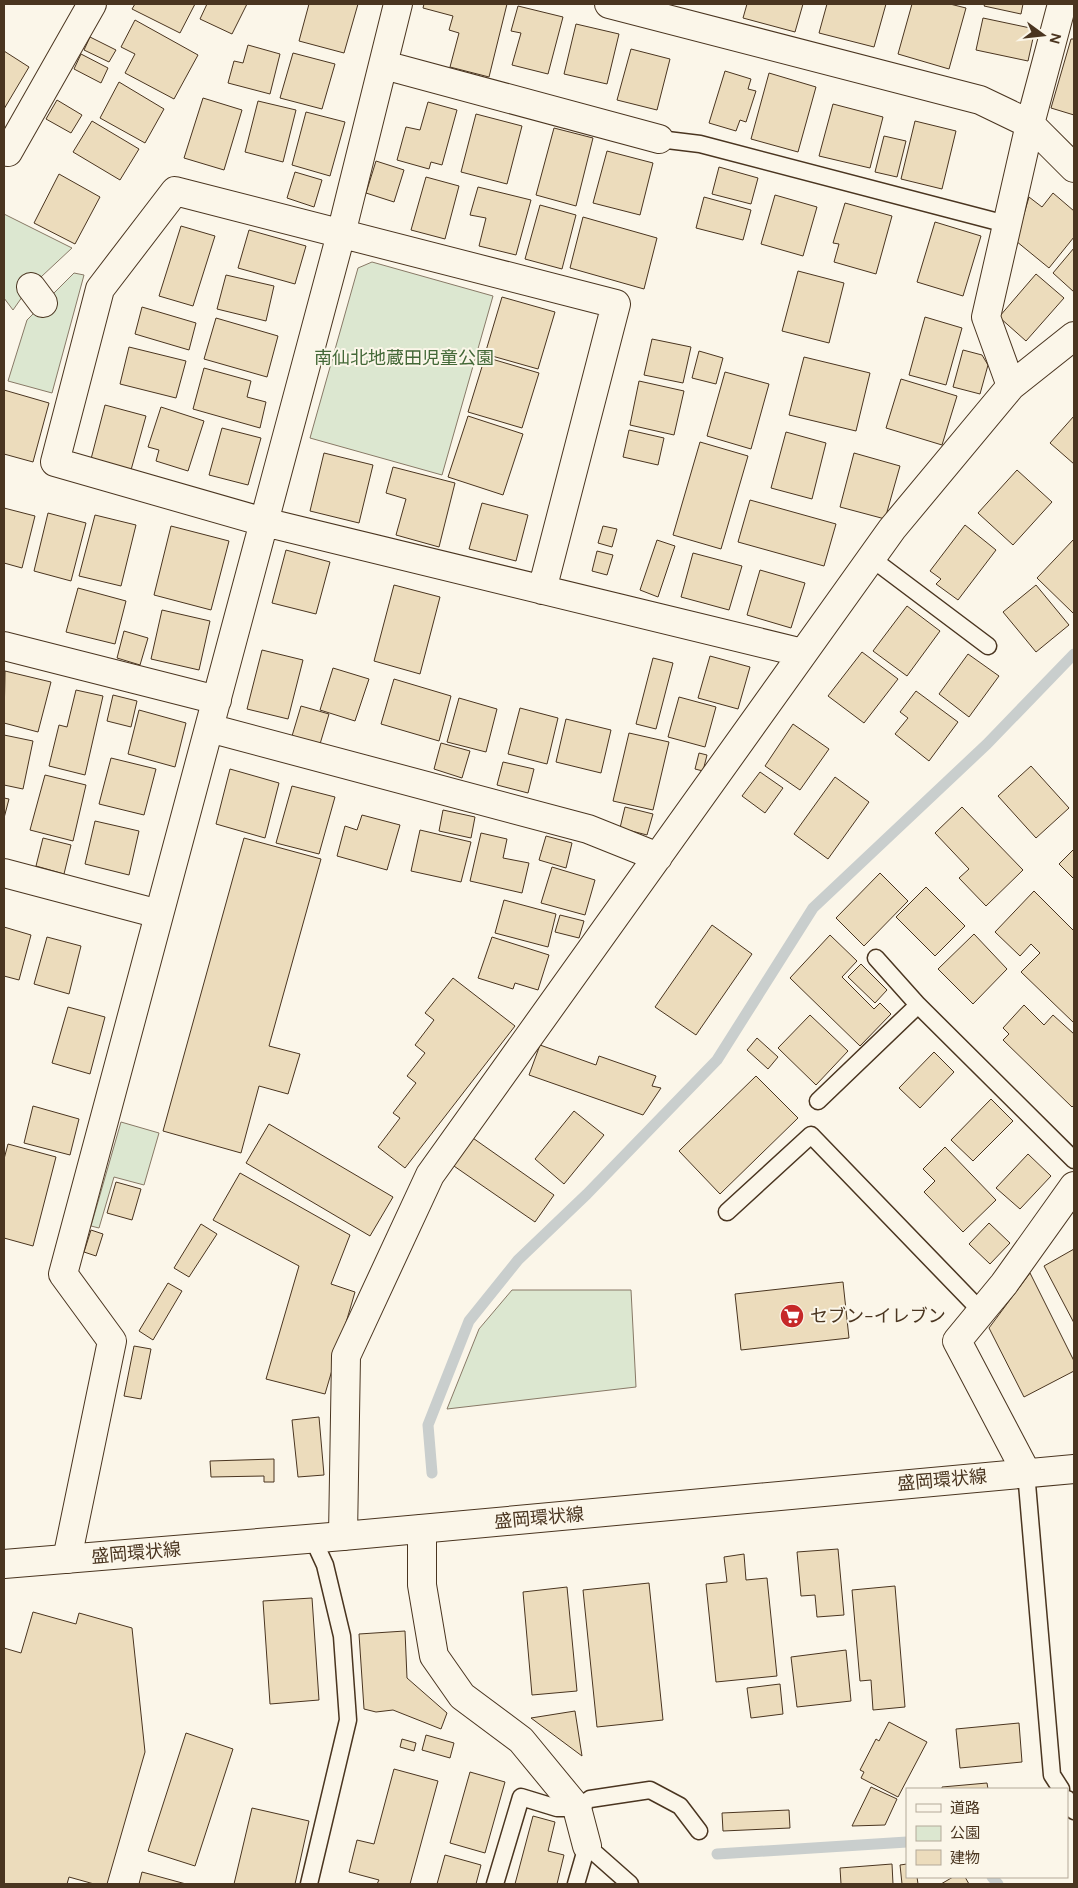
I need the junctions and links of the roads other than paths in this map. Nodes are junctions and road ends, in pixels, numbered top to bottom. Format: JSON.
{"nodes":[{"id":1,"x":92,"y":4,"type":"edge"},
{"id":2,"x":398,"y":4,"type":"edge"},
{"id":3,"x":609,"y":4,"type":"edge"},
{"id":4,"x":1062,"y":4,"type":"edge"},
{"id":5,"x":384,"y":66,"type":"junction"},
{"id":6,"x":1030,"y":124,"type":"junction"},
{"id":7,"x":659,"y":139,"type":"joint"},
{"id":8,"x":5,"y":155,"type":"edge"},
{"id":9,"x":1074,"y":168,"type":"edge"},
{"id":10,"x":1006,"y":224,"type":"junction"},
{"id":11,"x":341,"y":234,"type":"junction"},
{"id":12,"x":1074,"y":336,"type":"edge"},
{"id":13,"x":1011,"y":386,"type":"junction"},
{"id":14,"x":264,"y":522,"type":"junction"},
{"id":15,"x":871,"y":558,"type":"junction"},
{"id":16,"x":542,"y":590,"type":"junction"},
{"id":17,"x":4,"y":646,"type":"edge"},
{"id":18,"x":988,"y":646,"type":"dead end"},
{"id":19,"x":803,"y":653,"type":"junction"},
{"id":20,"x":217,"y":700,"type":"junction"},
{"id":21,"x":209,"y":728,"type":"junction"},
{"id":22,"x":658,"y":857,"type":"junction"},
{"id":23,"x":4,"y":873,"type":"edge"},
{"id":24,"x":159,"y":914,"type":"junction"},
{"id":25,"x":876,"y":958,"type":"dead end"},
{"id":26,"x":918,"y":1005,"type":"junction"},
{"id":27,"x":818,"y":1101,"type":"dead end"},
{"id":28,"x":1074,"y":1160,"type":"edge"},
{"id":29,"x":1074,"y":1186,"type":"edge"},
{"id":30,"x":727,"y":1212,"type":"dead end"},
{"id":31,"x":981,"y":1311,"type":"junction"},
{"id":32,"x":1074,"y":1469,"type":"edge"},
{"id":33,"x":1026,"y":1472,"type":"junction"},
{"id":34,"x":422,"y":1529,"type":"junction"},
{"id":35,"x":343,"y":1536,"type":"junction"},
{"id":36,"x":313,"y":1538,"type":"junction"},
{"id":37,"x":67,"y":1559,"type":"junction"},
{"id":38,"x":4,"y":1564,"type":"edge"},
{"id":39,"x":1060,"y":1788,"type":"edge"},
{"id":40,"x":577,"y":1808,"type":"junction"},
{"id":41,"x":699,"y":1831,"type":"dead end"},
{"id":42,"x":587,"y":1846,"type":"junction"},
{"id":43,"x":309,"y":1884,"type":"edge"},
{"id":44,"x":494,"y":1884,"type":"edge"},
{"id":45,"x":576,"y":1884,"type":"edge"},
{"id":46,"x":630,"y":1884,"type":"edge"}],
"edges":[{"from":1,"to":8,"type":"street"},
{"from":2,"to":5,"type":"street"},
{"from":3,"to":6,"type":"street"},
{"from":4,"to":6,"type":"street"},
{"from":5,"to":7,"type":"street"},
{"from":5,"to":11,"type":"street"},
{"from":6,"to":9,"type":"street"},
{"from":6,"to":10,"type":"street"},
{"from":7,"to":10,"type":"lane"},
{"from":10,"to":13,"type":"street"},
{"from":11,"to":14,"type":"street"},
{"from":11,"to":14,"type":"street"},
{"from":11,"to":16,"type":"street"},
{"from":12,"to":13,"type":"street"},
{"from":13,"to":15,"type":"street"},
{"from":14,"to":16,"type":"street"},
{"from":14,"to":20,"type":"street"},
{"from":15,"to":18,"type":"lane"},
{"from":15,"to":19,"type":"street"},
{"from":16,"to":19,"type":"street"},
{"from":17,"to":20,"type":"street"},
{"from":19,"to":22,"type":"street"},
{"from":20,"to":21,"type":"street"},
{"from":21,"to":22,"type":"street"},
{"from":21,"to":24,"type":"street"},
{"from":22,"to":35,"type":"street"},
{"from":23,"to":24,"type":"street"},
{"from":24,"to":37,"type":"street"},
{"from":25,"to":26,"type":"lane"},
{"from":26,"to":27,"type":"lane"},
{"from":26,"to":28,"type":"lane"},
{"from":29,"to":31,"type":"street"},
{"from":30,"to":31,"type":"lane"},
{"from":31,"to":33,"type":"street"},
{"from":32,"to":33,"type":"street","name":"盛岡環状線"},
{"from":33,"to":34,"type":"street","name":"盛岡環状線"},
{"from":33,"to":39,"type":"lane"},
{"from":34,"to":35,"type":"street","name":"盛岡環状線"},
{"from":34,"to":40,"type":"street"},
{"from":35,"to":36,"type":"street","name":"盛岡環状線"},
{"from":36,"to":37,"type":"street","name":"盛岡環状線"},
{"from":36,"to":43,"type":"lane"},
{"from":37,"to":38,"type":"street","name":"盛岡環状線"},
{"from":40,"to":41,"type":"lane"},
{"from":40,"to":42,"type":"street"},
{"from":40,"to":44,"type":"lane"},
{"from":42,"to":45,"type":"lane"},
{"from":42,"to":46,"type":"lane"}]}
